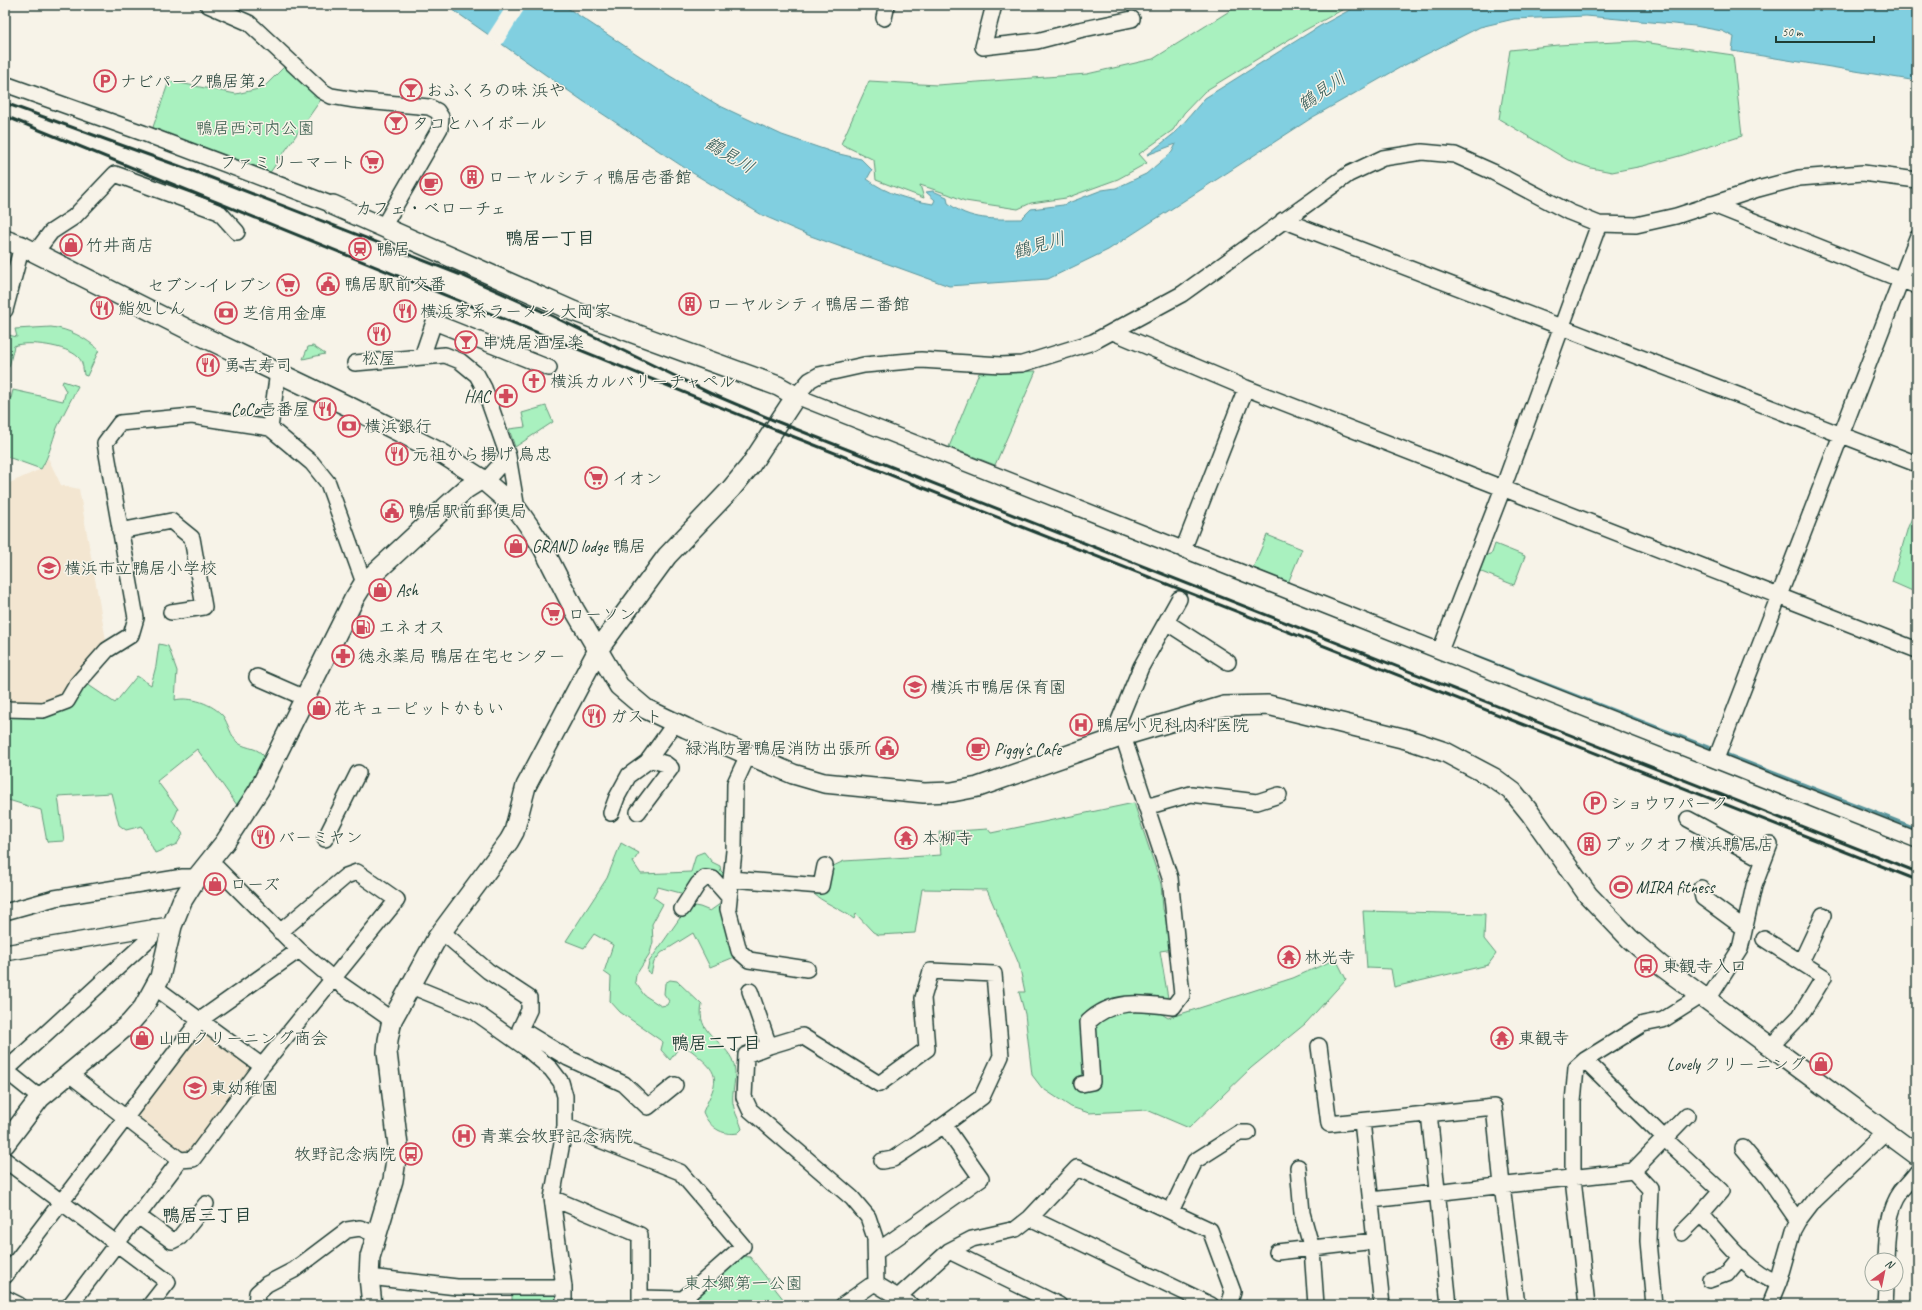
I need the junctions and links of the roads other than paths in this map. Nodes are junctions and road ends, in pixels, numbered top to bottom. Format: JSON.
{"nodes":[{"id":1,"x":208,"y":5,"type":"edge"},
{"id":2,"x":994,"y":5,"type":"edge"},
{"id":3,"x":1132,"y":19,"type":"dead end"},
{"id":4,"x":5,"y":84,"type":"edge"},
{"id":5,"x":1917,"y":180,"type":"edge"},
{"id":6,"x":1711,"y":204,"type":"junction"},
{"id":7,"x":333,"y":206,"type":"joint"},
{"id":8,"x":1283,"y":220,"type":"junction"},
{"id":9,"x":1599,"y":224,"type":"junction"},
{"id":10,"x":383,"y":227,"type":"junction"},
{"id":11,"x":237,"y":232,"type":"dead end"},
{"id":12,"x":1917,"y":238,"type":"edge"},
{"id":13,"x":20,"y":246,"type":"edge"},
{"id":14,"x":1901,"y":279,"type":"junction"},
{"id":15,"x":1917,"y":286,"type":"edge"},
{"id":16,"x":5,"y":310,"type":"edge"},
{"id":17,"x":1562,"y":328,"type":"junction"},
{"id":18,"x":1113,"y":332,"type":"junction"},
{"id":19,"x":422,"y":357,"type":"junction"},
{"id":20,"x":355,"y":363,"type":"dead end"},
{"id":21,"x":549,"y":368,"type":"dead end"},
{"id":22,"x":278,"y":372,"type":"junction"},
{"id":23,"x":1246,"y":388,"type":"junction"},
{"id":24,"x":796,"y":396,"type":"junction"},
{"id":25,"x":270,"y":428,"type":"junction"},
{"id":26,"x":1842,"y":435,"type":"junction"},
{"id":27,"x":508,"y":456,"type":"junction"},
{"id":28,"x":1917,"y":464,"type":"edge"},
{"id":29,"x":482,"y":480,"type":"junction"},
{"id":30,"x":1503,"y":488,"type":"junction"},
{"id":31,"x":517,"y":509,"type":"junction"},
{"id":32,"x":120,"y":531,"type":"junction"},
{"id":33,"x":1185,"y":546,"type":"junction"},
{"id":34,"x":364,"y":583,"type":"junction"},
{"id":35,"x":1779,"y":596,"type":"junction"},
{"id":36,"x":1179,"y":599,"type":"dead end"},
{"id":37,"x":171,"y":612,"type":"dead end"},
{"id":38,"x":1166,"y":622,"type":"junction"},
{"id":39,"x":1442,"y":647,"type":"junction"},
{"id":40,"x":598,"y":650,"type":"junction"},
{"id":41,"x":1917,"y":650,"type":"edge"},
{"id":42,"x":1228,"y":662,"type":"dead end"},
{"id":43,"x":257,"y":677,"type":"dead end"},
{"id":44,"x":305,"y":698,"type":"junction"},
{"id":45,"x":5,"y":709,"type":"edge"},
{"id":46,"x":674,"y":723,"type":"junction"},
{"id":47,"x":1117,"y":738,"type":"junction"},
{"id":48,"x":1718,"y":754,"type":"junction"},
{"id":49,"x":748,"y":755,"type":"junction"},
{"id":50,"x":649,"y":759,"type":"junction"},
{"id":51,"x":358,"y":773,"type":"dead end"},
{"id":52,"x":1279,"y":795,"type":"dead end"},
{"id":53,"x":1146,"y":807,"type":"junction"},
{"id":54,"x":638,"y":812,"type":"dead end"},
{"id":55,"x":611,"y":813,"type":"dead end"},
{"id":56,"x":1688,"y":819,"type":"dead end"},
{"id":57,"x":325,"y":839,"type":"dead end"},
{"id":58,"x":1917,"y":840,"type":"edge"},
{"id":59,"x":1770,"y":844,"type":"dead end"},
{"id":60,"x":1764,"y":860,"type":"junction"},
{"id":61,"x":210,"y":861,"type":"junction"},
{"id":62,"x":825,"y":866,"type":"dead end"},
{"id":63,"x":197,"y":877,"type":"junction"},
{"id":64,"x":731,"y":879,"type":"junction"},
{"id":65,"x":1701,"y":888,"type":"dead end"},
{"id":66,"x":729,"y":897,"type":"junction"},
{"id":67,"x":682,"y":909,"type":"dead end"},
{"id":68,"x":5,"y":912,"type":"edge"},
{"id":69,"x":1823,"y":915,"type":"dead end"},
{"id":70,"x":163,"y":927,"type":"junction"},
{"id":71,"x":1744,"y":928,"type":"junction"},
{"id":72,"x":441,"y":931,"type":"junction"},
{"id":73,"x":280,"y":932,"type":"junction"},
{"id":74,"x":1764,"y":939,"type":"dead end"},
{"id":75,"x":299,"y":950,"type":"junction"},
{"id":76,"x":5,"y":953,"type":"edge"},
{"id":77,"x":1801,"y":962,"type":"junction"},
{"id":78,"x":807,"y":969,"type":"dead end"},
{"id":79,"x":333,"y":979,"type":"junction"},
{"id":80,"x":411,"y":986,"type":"junction"},
{"id":81,"x":156,"y":988,"type":"junction"},
{"id":82,"x":750,"y":991,"type":"dead end"},
{"id":83,"x":1704,"y":998,"type":"junction"},
{"id":84,"x":200,"y":1020,"type":"junction"},
{"id":85,"x":392,"y":1020,"type":"junction"},
{"id":86,"x":769,"y":1046,"type":"junction"},
{"id":87,"x":1319,"y":1046,"type":"dead end"},
{"id":88,"x":1770,"y":1047,"type":"junction"},
{"id":89,"x":1585,"y":1060,"type":"junction"},
{"id":90,"x":262,"y":1066,"type":"junction"},
{"id":91,"x":5,"y":1070,"type":"edge"},
{"id":92,"x":68,"y":1073,"type":"junction"},
{"id":93,"x":675,"y":1084,"type":"dead end"},
{"id":94,"x":1082,"y":1084,"type":"dead end"},
{"id":95,"x":40,"y":1098,"type":"junction"},
{"id":96,"x":1429,"y":1113,"type":"junction"},
{"id":97,"x":1687,"y":1115,"type":"dead end"},
{"id":98,"x":125,"y":1117,"type":"junction"},
{"id":99,"x":1362,"y":1121,"type":"junction"},
{"id":100,"x":944,"y":1125,"type":"junction"},
{"id":101,"x":565,"y":1126,"type":"junction"},
{"id":102,"x":1885,"y":1132,"type":"junction"},
{"id":103,"x":1248,"y":1133,"type":"dead end"},
{"id":104,"x":1665,"y":1139,"type":"junction"},
{"id":105,"x":5,"y":1144,"type":"edge"},
{"id":106,"x":1743,"y":1148,"type":"dead end"},
{"id":107,"x":1917,"y":1155,"type":"edge"},
{"id":108,"x":5,"y":1160,"type":"edge"},
{"id":109,"x":180,"y":1160,"type":"junction"},
{"id":110,"x":882,"y":1161,"type":"dead end"},
{"id":111,"x":1298,"y":1167,"type":"dead end"},
{"id":112,"x":1633,"y":1171,"type":"junction"},
{"id":113,"x":1917,"y":1172,"type":"edge"},
{"id":114,"x":1573,"y":1179,"type":"junction"},
{"id":115,"x":1502,"y":1185,"type":"junction"},
{"id":116,"x":1436,"y":1193,"type":"junction"},
{"id":117,"x":552,"y":1198,"type":"junction"},
{"id":118,"x":1371,"y":1200,"type":"junction"},
{"id":119,"x":60,"y":1201,"type":"junction"},
{"id":120,"x":206,"y":1204,"type":"dead end"},
{"id":121,"x":1171,"y":1211,"type":"junction"},
{"id":122,"x":1701,"y":1214,"type":"junction"},
{"id":123,"x":138,"y":1216,"type":"junction"},
{"id":124,"x":1030,"y":1218,"type":"junction"},
{"id":125,"x":1798,"y":1221,"type":"junction"},
{"id":126,"x":1682,"y":1234,"type":"dead end"},
{"id":127,"x":376,"y":1235,"type":"junction"},
{"id":128,"x":1375,"y":1241,"type":"junction"},
{"id":129,"x":117,"y":1244,"type":"junction"},
{"id":130,"x":1312,"y":1248,"type":"junction"},
{"id":131,"x":949,"y":1251,"type":"junction"},
{"id":132,"x":876,"y":1252,"type":"junction"},
{"id":133,"x":1277,"y":1252,"type":"dead end"},
{"id":134,"x":1886,"y":1252,"type":"edge"},
{"id":135,"x":1741,"y":1257,"type":"junction"},
{"id":136,"x":5,"y":1276,"type":"edge"},
{"id":137,"x":369,"y":1277,"type":"junction"},
{"id":138,"x":1710,"y":1280,"type":"dead end"},
{"id":139,"x":1778,"y":1283,"type":"junction"},
{"id":140,"x":876,"y":1284,"type":"junction"},
{"id":141,"x":564,"y":1287,"type":"junction"},
{"id":142,"x":1885,"y":1292,"type":"edge"},
{"id":143,"x":5,"y":1298,"type":"edge"},
{"id":144,"x":897,"y":1298,"type":"junction"},
{"id":145,"x":640,"y":1301,"type":"edge"},
{"id":146,"x":19,"y":1305,"type":"edge"},
{"id":147,"x":70,"y":1305,"type":"edge"},
{"id":148,"x":150,"y":1305,"type":"edge"},
{"id":149,"x":256,"y":1305,"type":"edge"},
{"id":150,"x":372,"y":1305,"type":"edge"},
{"id":151,"x":564,"y":1305,"type":"edge"},
{"id":152,"x":843,"y":1305,"type":"edge"},
{"id":153,"x":911,"y":1305,"type":"edge"},
{"id":154,"x":1059,"y":1305,"type":"edge"},
{"id":155,"x":1211,"y":1305,"type":"edge"},
{"id":156,"x":1229,"y":1305,"type":"edge"},
{"id":157,"x":1316,"y":1305,"type":"edge"},
{"id":158,"x":1382,"y":1305,"type":"edge"},
{"id":159,"x":1449,"y":1305,"type":"edge"},
{"id":160,"x":1518,"y":1305,"type":"edge"},
{"id":161,"x":1587,"y":1305,"type":"edge"},
{"id":162,"x":1654,"y":1305,"type":"edge"},
{"id":163,"x":1769,"y":1305,"type":"edge"},
{"id":164,"x":1884,"y":1305,"type":"edge"}],
"edges":[{"from":1,"to":10,"type":"street"},
{"from":2,"to":3,"type":"street"},
{"from":4,"to":7,"type":"street"},
{"from":5,"to":6,"type":"street"},
{"from":6,"to":9,"type":"street"},
{"from":6,"to":14,"type":"street"},
{"from":7,"to":10,"type":"street"},
{"from":8,"to":9,"type":"street"},
{"from":8,"to":17,"type":"street"},
{"from":8,"to":18,"type":"street"},
{"from":9,"to":17,"type":"street"},
{"from":10,"to":24,"type":"street"},
{"from":11,"to":13,"type":"street"},
{"from":12,"to":14,"type":"street"},
{"from":13,"to":16,"type":"street"},
{"from":13,"to":22,"type":"street"},
{"from":14,"to":15,"type":"street"},
{"from":14,"to":26,"type":"street"},
{"from":17,"to":26,"type":"street"},
{"from":17,"to":30,"type":"street"},
{"from":18,"to":23,"type":"street"},
{"from":18,"to":24,"type":"street"},
{"from":19,"to":20,"type":"street"},
{"from":19,"to":21,"type":"street"},
{"from":19,"to":27,"type":"street"},
{"from":22,"to":25,"type":"street"},
{"from":22,"to":29,"type":"street"},
{"from":23,"to":30,"type":"street"},
{"from":23,"to":33,"type":"street"},
{"from":24,"to":33,"type":"street"},
{"from":24,"to":40,"type":"street"},
{"from":25,"to":32,"type":"street"},
{"from":25,"to":34,"type":"street"},
{"from":26,"to":28,"type":"street"},
{"from":26,"to":35,"type":"street"},
{"from":27,"to":29,"type":"street"},
{"from":27,"to":31,"type":"street"},
{"from":29,"to":31,"type":"street"},
{"from":29,"to":34,"type":"street"},
{"from":30,"to":35,"type":"street"},
{"from":30,"to":39,"type":"street"},
{"from":31,"to":40,"type":"street"},
{"from":32,"to":37,"type":"street"},
{"from":32,"to":45,"type":"street"},
{"from":33,"to":39,"type":"street"},
{"from":34,"to":44,"type":"street"},
{"from":35,"to":41,"type":"street"},
{"from":35,"to":48,"type":"street"},
{"from":36,"to":38,"type":"street"},
{"from":38,"to":42,"type":"street"},
{"from":38,"to":47,"type":"street"},
{"from":39,"to":48,"type":"street"},
{"from":40,"to":46,"type":"street"},
{"from":40,"to":72,"type":"street"},
{"from":43,"to":44,"type":"street"},
{"from":44,"to":61,"type":"street"},
{"from":46,"to":49,"type":"street"},
{"from":46,"to":50,"type":"street"},
{"from":47,"to":49,"type":"street"},
{"from":47,"to":53,"type":"street"},
{"from":47,"to":83,"type":"street"},
{"from":48,"to":58,"type":"street"},
{"from":49,"to":64,"type":"street"},
{"from":50,"to":54,"type":"street"},
{"from":50,"to":55,"type":"street"},
{"from":51,"to":57,"type":"street"},
{"from":52,"to":53,"type":"street"},
{"from":53,"to":94,"type":"street"},
{"from":56,"to":60,"type":"street"},
{"from":59,"to":60,"type":"street"},
{"from":60,"to":71,"type":"street"},
{"from":61,"to":63,"type":"street"},
{"from":61,"to":73,"type":"street"},
{"from":62,"to":64,"type":"street"},
{"from":63,"to":68,"type":"street"},
{"from":63,"to":70,"type":"street"},
{"from":64,"to":66,"type":"street"},
{"from":65,"to":71,"type":"street"},
{"from":66,"to":67,"type":"street"},
{"from":66,"to":78,"type":"street"},
{"from":69,"to":77,"type":"street"},
{"from":70,"to":76,"type":"street"},
{"from":70,"to":81,"type":"street"},
{"from":70,"to":91,"type":"street"},
{"from":71,"to":83,"type":"street"},
{"from":72,"to":80,"type":"street"},
{"from":72,"to":93,"type":"street"},
{"from":73,"to":75,"type":"street"},
{"from":73,"to":79,"type":"street"},
{"from":74,"to":77,"type":"street"},
{"from":75,"to":79,"type":"street"},
{"from":75,"to":84,"type":"street"},
{"from":77,"to":88,"type":"street"},
{"from":79,"to":85,"type":"street"},
{"from":79,"to":90,"type":"street"},
{"from":80,"to":85,"type":"street"},
{"from":80,"to":101,"type":"street"},
{"from":81,"to":84,"type":"street"},
{"from":81,"to":92,"type":"street"},
{"from":82,"to":86,"type":"street"},
{"from":83,"to":88,"type":"street"},
{"from":83,"to":89,"type":"street"},
{"from":84,"to":90,"type":"street"},
{"from":84,"to":98,"type":"street"},
{"from":85,"to":127,"type":"street"},
{"from":86,"to":100,"type":"street"},
{"from":86,"to":132,"type":"street"},
{"from":87,"to":99,"type":"street"},
{"from":88,"to":102,"type":"street"},
{"from":89,"to":104,"type":"street"},
{"from":89,"to":114,"type":"street"},
{"from":90,"to":109,"type":"street"},
{"from":91,"to":95,"type":"street"},
{"from":92,"to":95,"type":"street"},
{"from":92,"to":98,"type":"street"},
{"from":95,"to":105,"type":"street"},
{"from":96,"to":99,"type":"street"},
{"from":96,"to":115,"type":"street"},
{"from":96,"to":116,"type":"street"},
{"from":97,"to":104,"type":"street"},
{"from":98,"to":109,"type":"street"},
{"from":98,"to":119,"type":"street"},
{"from":99,"to":118,"type":"street"},
{"from":100,"to":110,"type":"street"},
{"from":100,"to":132,"type":"street"},
{"from":101,"to":117,"type":"street"},
{"from":101,"to":145,"type":"street"},
{"from":102,"to":107,"type":"street"},
{"from":102,"to":125,"type":"street"},
{"from":103,"to":121,"type":"street"},
{"from":104,"to":112,"type":"street"},
{"from":104,"to":122,"type":"street"},
{"from":106,"to":125,"type":"street"},
{"from":108,"to":119,"type":"street"},
{"from":109,"to":123,"type":"street"},
{"from":111,"to":130,"type":"street"},
{"from":112,"to":114,"type":"street"},
{"from":112,"to":162,"type":"street"},
{"from":113,"to":134,"type":"street"},
{"from":114,"to":115,"type":"street"},
{"from":114,"to":161,"type":"street"},
{"from":115,"to":116,"type":"street"},
{"from":115,"to":160,"type":"street"},
{"from":116,"to":118,"type":"street"},
{"from":116,"to":159,"type":"street"},
{"from":117,"to":141,"type":"street"},
{"from":117,"to":145,"type":"street"},
{"from":118,"to":128,"type":"street"},
{"from":119,"to":129,"type":"street"},
{"from":119,"to":136,"type":"street"},
{"from":120,"to":123,"type":"street"},
{"from":121,"to":124,"type":"street"},
{"from":121,"to":156,"type":"street"},
{"from":122,"to":126,"type":"street"},
{"from":122,"to":135,"type":"street"},
{"from":123,"to":129,"type":"street"},
{"from":124,"to":131,"type":"street"},
{"from":124,"to":155,"type":"street"},
{"from":125,"to":139,"type":"street"},
{"from":127,"to":137,"type":"street"},
{"from":127,"to":149,"type":"street"},
{"from":128,"to":130,"type":"street"},
{"from":128,"to":158,"type":"street"},
{"from":129,"to":147,"type":"street"},
{"from":129,"to":148,"type":"street"},
{"from":130,"to":133,"type":"street"},
{"from":130,"to":157,"type":"street"},
{"from":131,"to":144,"type":"street"},
{"from":131,"to":154,"type":"street"},
{"from":132,"to":140,"type":"street"},
{"from":135,"to":138,"type":"street"},
{"from":135,"to":139,"type":"street"},
{"from":137,"to":141,"type":"street"},
{"from":137,"to":150,"type":"street"},
{"from":139,"to":163,"type":"street"},
{"from":140,"to":144,"type":"street"},
{"from":140,"to":152,"type":"street"},
{"from":141,"to":151,"type":"street"},
{"from":142,"to":164,"type":"street"},
{"from":143,"to":146,"type":"street"},
{"from":144,"to":153,"type":"street"}]}
